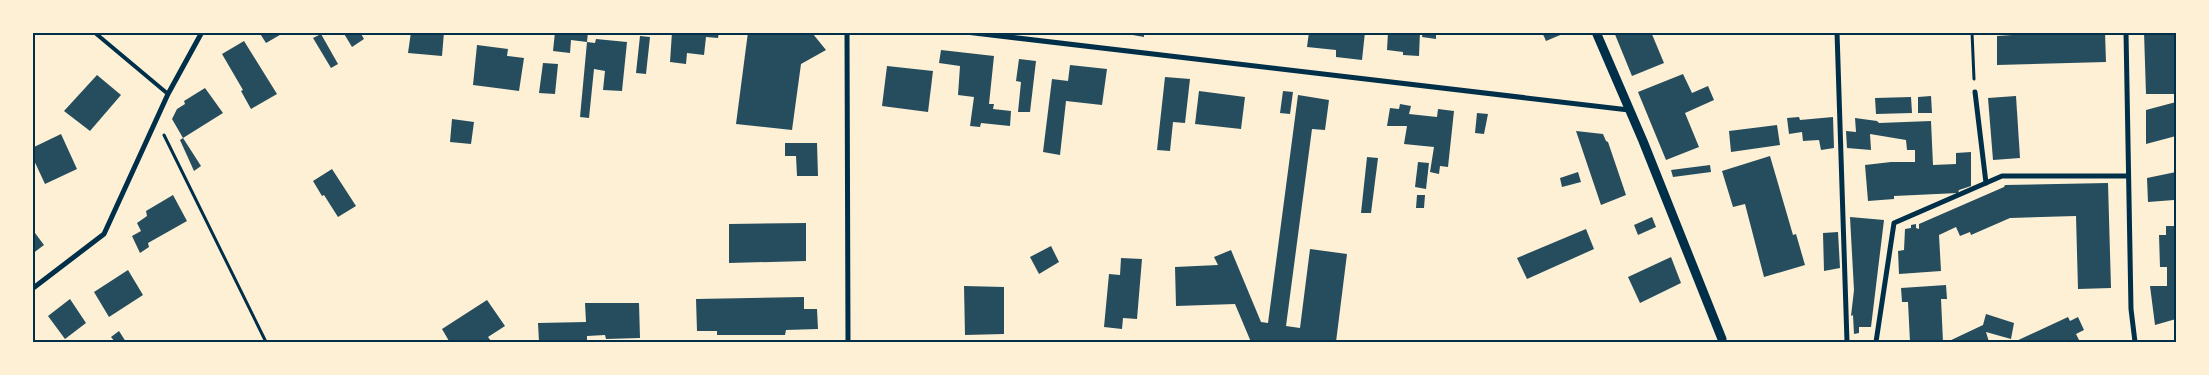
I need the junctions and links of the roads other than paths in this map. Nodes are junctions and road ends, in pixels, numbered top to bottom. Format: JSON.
{"nodes":[{"id":1,"x":94,"y":32,"type":"edge"},
{"id":2,"x":202,"y":32,"type":"edge"},
{"id":3,"x":847,"y":32,"type":"edge"},
{"id":4,"x":966,"y":32,"type":"edge"},
{"id":5,"x":1596,"y":32,"type":"edge"},
{"id":6,"x":1837,"y":32,"type":"edge"},
{"id":7,"x":2126,"y":32,"type":"edge"},
{"id":8,"x":1975,"y":92,"type":"road end"},
{"id":9,"x":168,"y":94,"type":"junction"},
{"id":10,"x":1629,"y":110,"type":"junction"},
{"id":11,"x":2128,"y":176,"type":"junction"},
{"id":12,"x":1986,"y":183,"type":"junction"},
{"id":13,"x":32,"y":289,"type":"edge"},
{"id":14,"x":1722,"y":341,"type":"edge"},
{"id":15,"x":848,"y":342,"type":"edge"},
{"id":16,"x":1847,"y":342,"type":"edge"},
{"id":17,"x":1876,"y":342,"type":"edge"},
{"id":18,"x":2136,"y":342,"type":"edge"}],
"edges":[{"from":1,"to":9,"type":"lane"},
{"from":2,"to":9,"type":"street"},
{"from":3,"to":15,"type":"street"},
{"from":4,"to":10,"type":"street"},
{"from":5,"to":10,"type":"street"},
{"from":6,"to":16,"type":"street"},
{"from":7,"to":11,"type":"street"},
{"from":8,"to":12,"type":"street"},
{"from":9,"to":13,"type":"street"},
{"from":10,"to":14,"type":"street"},
{"from":11,"to":12,"type":"street"},
{"from":11,"to":18,"type":"street"},
{"from":12,"to":17,"type":"street"}]}
